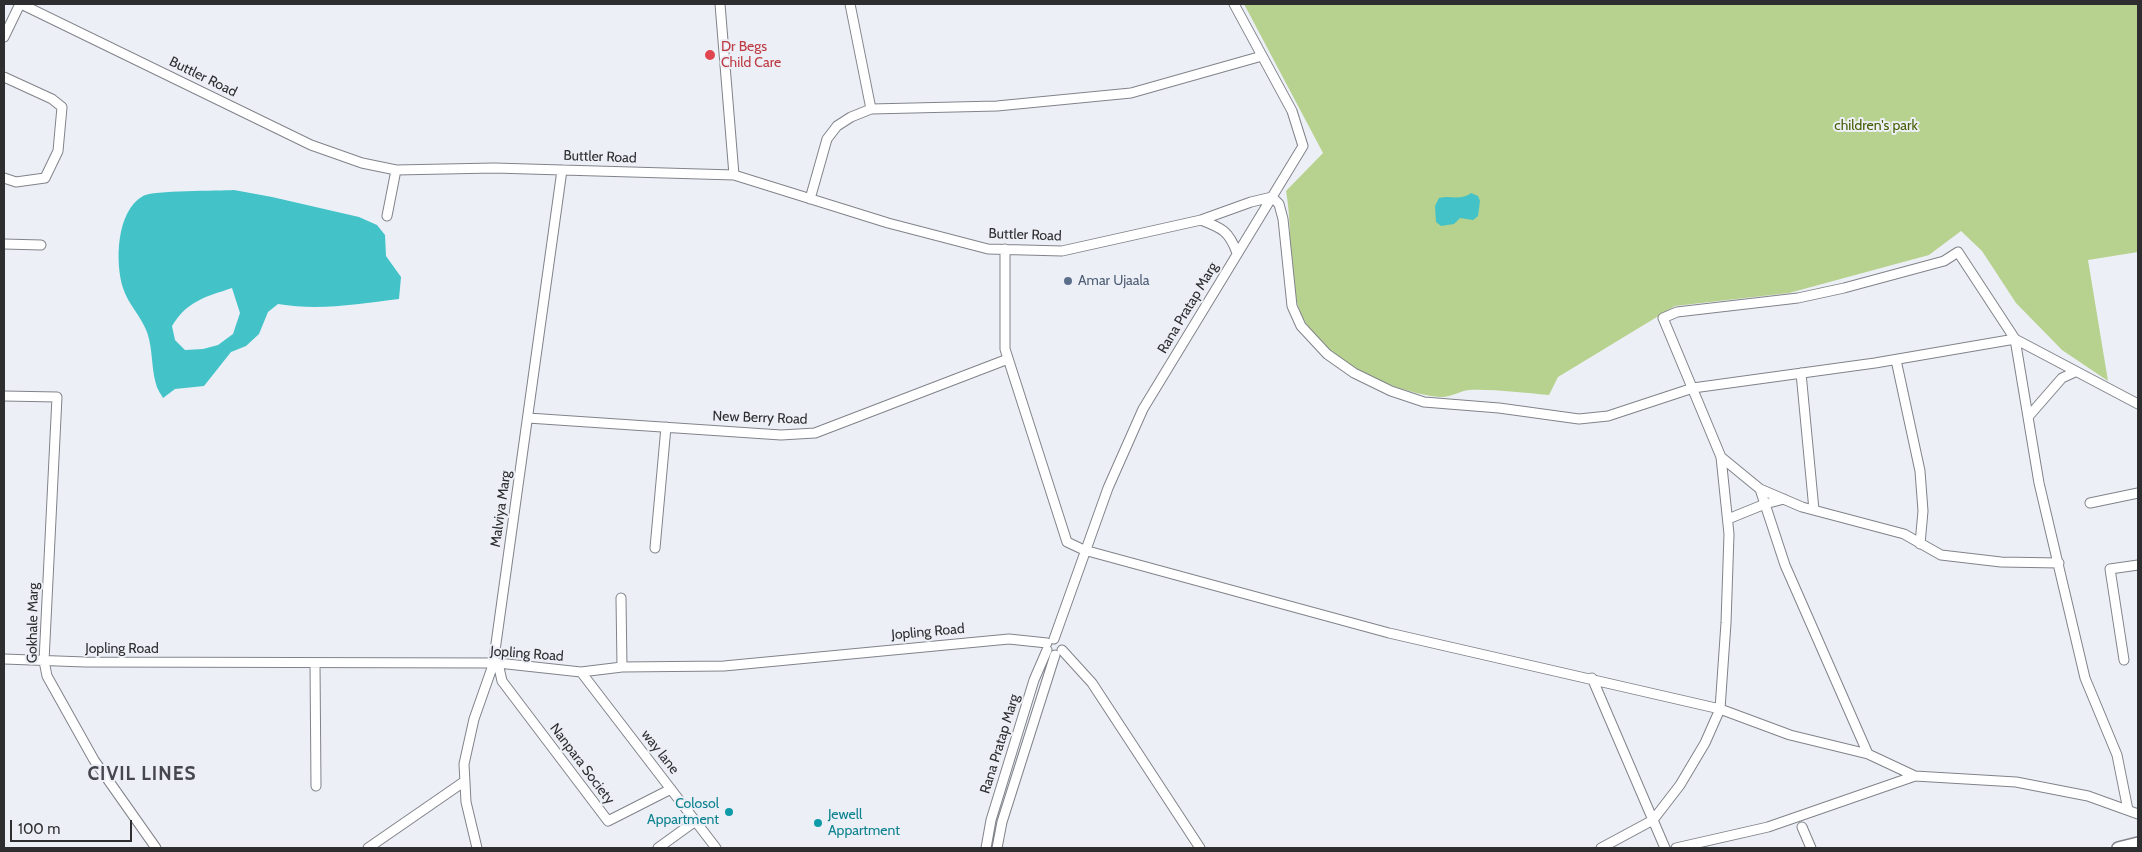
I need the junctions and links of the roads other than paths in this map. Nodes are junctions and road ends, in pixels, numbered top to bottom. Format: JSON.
{"nodes":[{"id":1,"x":20,"y":4,"type":"edge"},
{"id":2,"x":720,"y":4,"type":"edge"},
{"id":3,"x":850,"y":4,"type":"edge"},
{"id":4,"x":1234,"y":4,"type":"edge"},
{"id":5,"x":4,"y":37,"type":"edge"},
{"id":6,"x":1262,"y":56,"type":"junction"},
{"id":7,"x":6,"y":78,"type":"edge"},
{"id":8,"x":4,"y":88,"type":"edge"},
{"id":9,"x":872,"y":109,"type":"junction"},
{"id":10,"x":396,"y":170,"type":"junction"},
{"id":11,"x":562,"y":170,"type":"junction"},
{"id":12,"x":734,"y":175,"type":"junction"},
{"id":13,"x":4,"y":178,"type":"edge"},
{"id":14,"x":1272,"y":198,"type":"junction"},
{"id":15,"x":810,"y":199,"type":"junction"},
{"id":16,"x":387,"y":216,"type":"dead end"},
{"id":17,"x":1201,"y":220,"type":"junction"},
{"id":18,"x":4,"y":244,"type":"edge"},
{"id":19,"x":41,"y":245,"type":"dead end"},
{"id":20,"x":1005,"y":250,"type":"junction"},
{"id":21,"x":1237,"y":254,"type":"junction"},
{"id":22,"x":2015,"y":339,"type":"junction"},
{"id":23,"x":1008,"y":359,"type":"junction"},
{"id":24,"x":1896,"y":360,"type":"junction"},
{"id":25,"x":2075,"y":372,"type":"junction"},
{"id":26,"x":1801,"y":373,"type":"junction"},
{"id":27,"x":1693,"y":388,"type":"junction"},
{"id":28,"x":4,"y":396,"type":"edge"},
{"id":29,"x":2138,"y":404,"type":"edge"},
{"id":30,"x":2028,"y":417,"type":"junction"},
{"id":31,"x":528,"y":418,"type":"junction"},
{"id":32,"x":666,"y":427,"type":"junction"},
{"id":33,"x":1721,"y":457,"type":"junction"},
{"id":34,"x":1760,"y":489,"type":"junction"},
{"id":35,"x":2138,"y":492,"type":"edge"},
{"id":36,"x":1784,"y":499,"type":"junction"},
{"id":37,"x":1765,"y":504,"type":"junction"},
{"id":38,"x":2090,"y":504,"type":"dead end"},
{"id":39,"x":1814,"y":510,"type":"junction"},
{"id":40,"x":1728,"y":519,"type":"junction"},
{"id":41,"x":1920,"y":544,"type":"junction"},
{"id":42,"x":654,"y":548,"type":"dead end"},
{"id":43,"x":1084,"y":550,"type":"junction"},
{"id":44,"x":2059,"y":564,"type":"junction"},
{"id":45,"x":2138,"y":565,"type":"edge"},
{"id":46,"x":621,"y":598,"type":"dead end"},
{"id":47,"x":1049,"y":644,"type":"junction"},
{"id":48,"x":1058,"y":653,"type":"junction"},
{"id":49,"x":4,"y":659,"type":"edge"},
{"id":50,"x":2124,"y":660,"type":"dead end"},
{"id":51,"x":44,"y":661,"type":"junction"},
{"id":52,"x":315,"y":663,"type":"junction"},
{"id":53,"x":496,"y":664,"type":"junction"},
{"id":54,"x":622,"y":666,"type":"junction"},
{"id":55,"x":581,"y":672,"type":"junction"},
{"id":56,"x":1592,"y":678,"type":"junction"},
{"id":57,"x":1720,"y":709,"type":"junction"},
{"id":58,"x":1868,"y":754,"type":"junction"},
{"id":59,"x":1915,"y":776,"type":"junction"},
{"id":60,"x":465,"y":781,"type":"junction"},
{"id":61,"x":316,"y":786,"type":"dead end"},
{"id":62,"x":671,"y":789,"type":"junction"},
{"id":63,"x":2128,"y":810,"type":"junction"},
{"id":64,"x":2138,"y":814,"type":"edge"},
{"id":65,"x":1653,"y":820,"type":"junction"},
{"id":66,"x":694,"y":822,"type":"junction"},
{"id":67,"x":1802,"y":827,"type":"dead end"},
{"id":68,"x":2138,"y":843,"type":"edge"},
{"id":69,"x":156,"y":848,"type":"edge"},
{"id":70,"x":368,"y":848,"type":"edge"},
{"id":71,"x":477,"y":848,"type":"edge"},
{"id":72,"x":658,"y":848,"type":"edge"},
{"id":73,"x":716,"y":848,"type":"edge"},
{"id":74,"x":986,"y":848,"type":"edge"},
{"id":75,"x":997,"y":848,"type":"edge"},
{"id":76,"x":1200,"y":848,"type":"edge"},
{"id":77,"x":1601,"y":848,"type":"edge"},
{"id":78,"x":1665,"y":848,"type":"edge"},
{"id":79,"x":1676,"y":848,"type":"edge"},
{"id":80,"x":1811,"y":848,"type":"edge"},
{"id":81,"x":2118,"y":848,"type":"edge"}],
"edges":[{"from":1,"to":5,"type":"street"},
{"from":1,"to":10,"type":"street","name":"Buttler Road"},
{"from":2,"to":12,"type":"street"},
{"from":3,"to":9,"type":"street"},
{"from":4,"to":6,"type":"street","name":"Rana Pratap Marg"},
{"from":6,"to":9,"type":"street"},
{"from":6,"to":14,"type":"street","name":"Rana Pratap Marg"},
{"from":7,"to":8,"type":"street"},
{"from":7,"to":13,"type":"street"},
{"from":9,"to":15,"type":"street"},
{"from":10,"to":11,"type":"street","name":"Buttler Road"},
{"from":10,"to":16,"type":"street"},
{"from":11,"to":12,"type":"street","name":"Buttler Road"},
{"from":11,"to":31,"type":"street","name":"Malviya Marg"},
{"from":12,"to":15,"type":"street","name":"Buttler Road"},
{"from":14,"to":17,"type":"street","name":"Buttler Road"},
{"from":14,"to":21,"type":"street","name":"Rana Pratap Marg"},
{"from":14,"to":27,"type":"street"},
{"from":15,"to":20,"type":"street","name":"Buttler Road"},
{"from":17,"to":20,"type":"street","name":"Buttler Road"},
{"from":17,"to":21,"type":"street"},
{"from":18,"to":19,"type":"street"},
{"from":20,"to":23,"type":"street"},
{"from":21,"to":43,"type":"street","name":"Rana Pratap Marg"},
{"from":22,"to":24,"type":"street"},
{"from":22,"to":25,"type":"street"},
{"from":22,"to":27,"type":"street"},
{"from":22,"to":30,"type":"street"},
{"from":23,"to":32,"type":"street","name":"New Berry Road"},
{"from":23,"to":43,"type":"street"},
{"from":24,"to":26,"type":"street"},
{"from":24,"to":41,"type":"street"},
{"from":25,"to":29,"type":"street"},
{"from":25,"to":30,"type":"street"},
{"from":26,"to":27,"type":"street"},
{"from":26,"to":39,"type":"street"},
{"from":27,"to":33,"type":"street"},
{"from":28,"to":51,"type":"street","name":"Gokhale Marg"},
{"from":30,"to":44,"type":"street"},
{"from":31,"to":32,"type":"street","name":"New Berry Road"},
{"from":31,"to":53,"type":"street","name":"Malviya Marg"},
{"from":32,"to":42,"type":"street"},
{"from":33,"to":34,"type":"street"},
{"from":33,"to":40,"type":"street"},
{"from":34,"to":36,"type":"street"},
{"from":34,"to":37,"type":"street"},
{"from":35,"to":38,"type":"street"},
{"from":36,"to":37,"type":"street"},
{"from":36,"to":39,"type":"street"},
{"from":37,"to":40,"type":"street"},
{"from":37,"to":58,"type":"street"},
{"from":39,"to":41,"type":"street"},
{"from":40,"to":57,"type":"street"},
{"from":41,"to":44,"type":"street"},
{"from":43,"to":47,"type":"street","name":"Rana Pratap Marg"},
{"from":43,"to":56,"type":"street"},
{"from":44,"to":63,"type":"street"},
{"from":45,"to":50,"type":"street"},
{"from":46,"to":54,"type":"street"},
{"from":47,"to":48,"type":"street"},
{"from":47,"to":48,"type":"street"},
{"from":47,"to":54,"type":"street","name":"Jopling Road"},
{"from":47,"to":74,"type":"street","name":"Rana Pratap Marg"},
{"from":48,"to":75,"type":"street","name":"Rana Pratap Marg"},
{"from":48,"to":76,"type":"street"},
{"from":49,"to":51,"type":"street","name":"Jopling Road"},
{"from":51,"to":52,"type":"street","name":"Jopling Road"},
{"from":51,"to":69,"type":"street","name":"Gokhale Marg"},
{"from":52,"to":53,"type":"street","name":"Jopling Road"},
{"from":52,"to":61,"type":"street"},
{"from":53,"to":55,"type":"street","name":"Jopling Road"},
{"from":53,"to":60,"type":"street","name":"Malviya Marg"},
{"from":53,"to":62,"type":"street","name":"Nanpara Society"},
{"from":54,"to":55,"type":"street","name":"Jopling Road"},
{"from":55,"to":62,"type":"street","name":"way lane"},
{"from":56,"to":57,"type":"street"},
{"from":56,"to":65,"type":"street"},
{"from":57,"to":58,"type":"street"},
{"from":57,"to":65,"type":"street"},
{"from":58,"to":59,"type":"street"},
{"from":59,"to":63,"type":"street"},
{"from":59,"to":79,"type":"street"},
{"from":60,"to":70,"type":"street"},
{"from":60,"to":71,"type":"street","name":"Malviya Marg"},
{"from":62,"to":66,"type":"street","name":"way lane"},
{"from":63,"to":64,"type":"street"},
{"from":65,"to":77,"type":"street"},
{"from":65,"to":78,"type":"street"},
{"from":66,"to":72,"type":"street"},
{"from":66,"to":73,"type":"street","name":"way lane"},
{"from":67,"to":80,"type":"street"},
{"from":68,"to":81,"type":"main road"}]}
